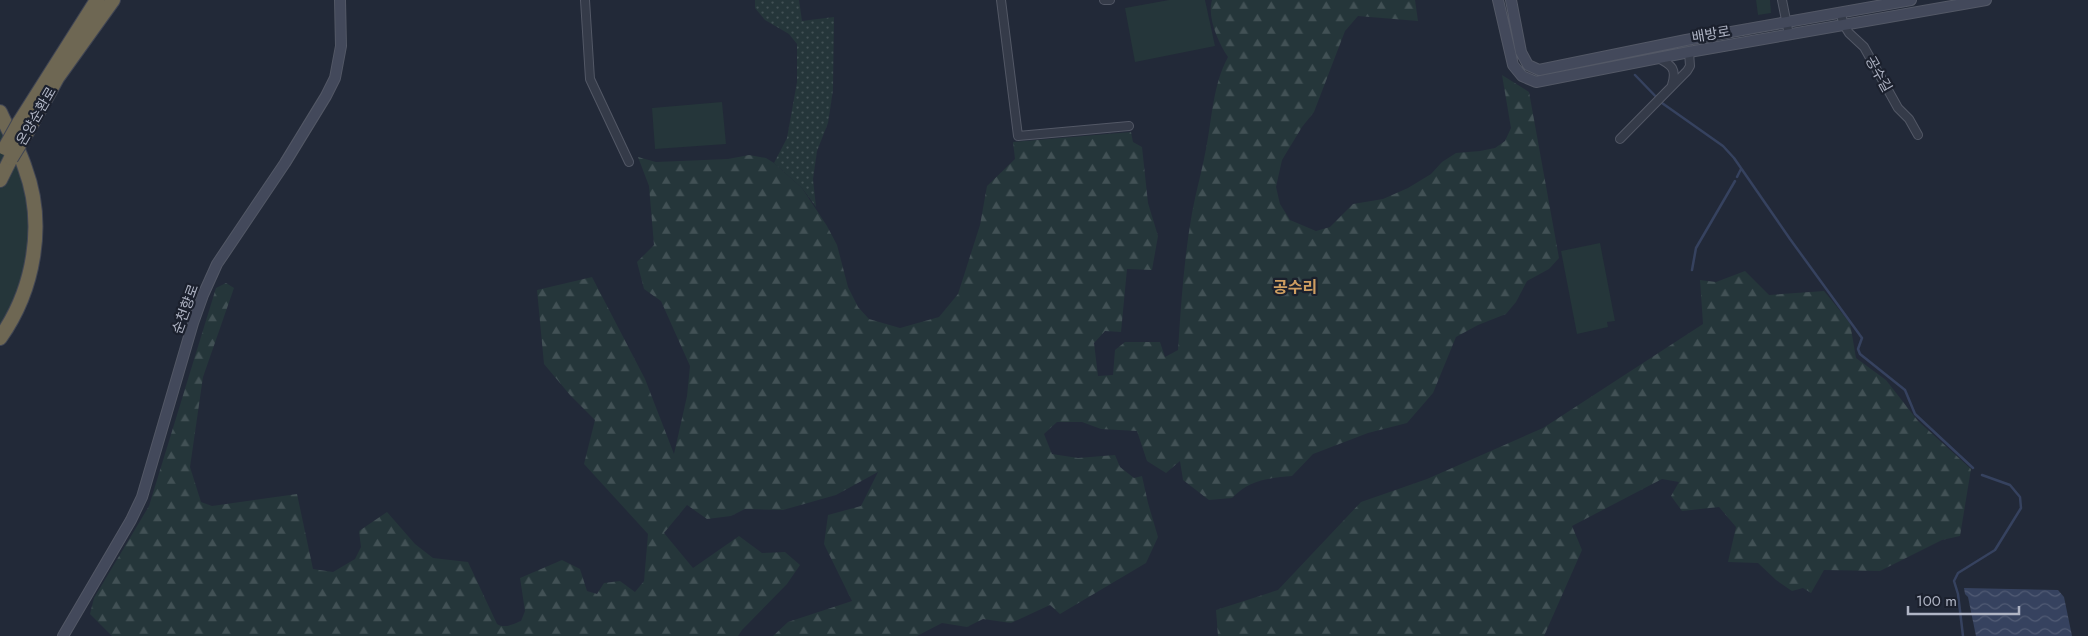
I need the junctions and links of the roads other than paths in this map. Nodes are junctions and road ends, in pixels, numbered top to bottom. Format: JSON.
{"nodes":[{"id":1,"x":98,"y":0,"type":"edge"},
{"id":2,"x":113,"y":0,"type":"edge"},
{"id":3,"x":340,"y":0,"type":"edge"},
{"id":4,"x":585,"y":0,"type":"edge"},
{"id":5,"x":1001,"y":0,"type":"edge"},
{"id":6,"x":1104,"y":0,"type":"edge"},
{"id":7,"x":1110,"y":0,"type":"edge"},
{"id":8,"x":1498,"y":0,"type":"edge"},
{"id":9,"x":1511,"y":0,"type":"edge"},
{"id":10,"x":1782,"y":0,"type":"edge"},
{"id":11,"x":1911,"y":0,"type":"edge"},
{"id":12,"x":1986,"y":0,"type":"edge"},
{"id":13,"x":1840,"y":12,"type":"junction"},
{"id":14,"x":1786,"y":21,"type":"junction"},
{"id":15,"x":1844,"y":25,"type":"junction"},
{"id":16,"x":1789,"y":35,"type":"junction"},
{"id":17,"x":1689,"y":52,"type":"junction"},
{"id":18,"x":1658,"y":58,"type":"junction"},
{"id":19,"x":1672,"y":85,"type":"junction"},
{"id":20,"x":0,"y":112,"type":"edge"},
{"id":21,"x":1128,"y":126,"type":"dead end"},
{"id":22,"x":23,"y":127,"type":"junction"},
{"id":23,"x":1918,"y":135,"type":"dead end"},
{"id":24,"x":1620,"y":139,"type":"dead end"},
{"id":25,"x":5,"y":154,"type":"edge"},
{"id":26,"x":629,"y":162,"type":"dead end"},
{"id":27,"x":0,"y":180,"type":"edge"},
{"id":28,"x":0,"y":338,"type":"edge"},
{"id":29,"x":63,"y":636,"type":"edge"}],
"edges":[{"from":1,"to":22,"type":"highway","name":"온양순환로"},
{"from":2,"to":22,"type":"highway","name":"온양순환로"},
{"from":3,"to":29,"type":"street","name":"순천향로"},
{"from":4,"to":26,"type":"street"},
{"from":5,"to":21,"type":"street"},
{"from":6,"to":7,"type":"street"},
{"from":8,"to":18,"type":"street","name":"배방로"},
{"from":9,"to":14,"type":"street","name":"배방로"},
{"from":10,"to":14,"type":"street"},
{"from":11,"to":13,"type":"street","name":"배방로"},
{"from":12,"to":15,"type":"street","name":"배방로"},
{"from":13,"to":14,"type":"street","name":"배방로"},
{"from":13,"to":15,"type":"street","name":"공수길"},
{"from":14,"to":16,"type":"street"},
{"from":15,"to":16,"type":"street","name":"배방로"},
{"from":15,"to":23,"type":"street","name":"공수길"},
{"from":16,"to":17,"type":"street","name":"배방로"},
{"from":17,"to":18,"type":"street","name":"배방로"},
{"from":17,"to":19,"type":"street"},
{"from":18,"to":19,"type":"street"},
{"from":19,"to":24,"type":"street"},
{"from":20,"to":28,"type":"highway"},
{"from":22,"to":25,"type":"highway","name":"온양순환로","bridge":true},
{"from":25,"to":27,"type":"highway","name":"온양순환로"}]}
